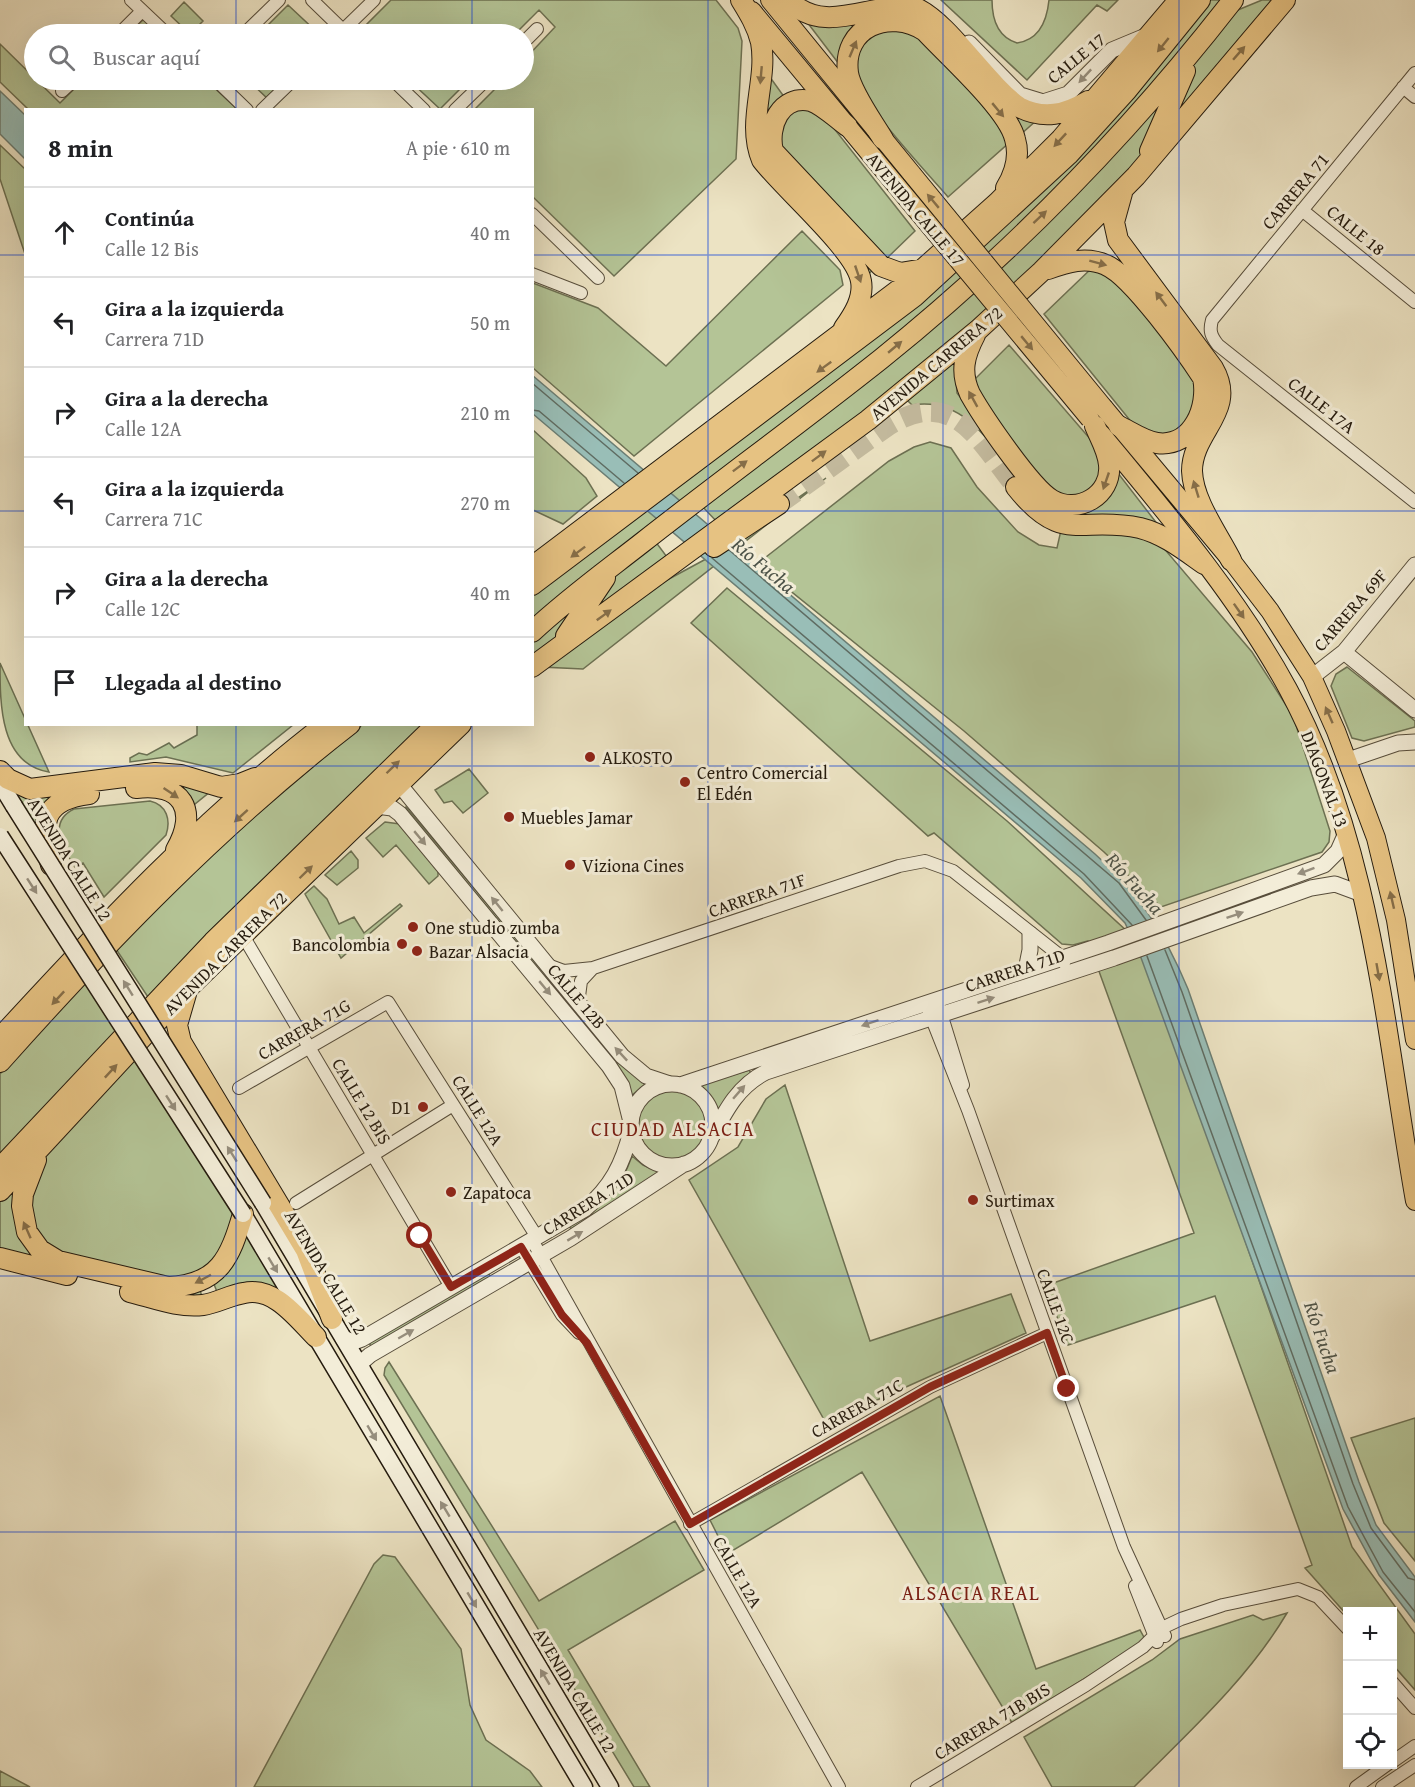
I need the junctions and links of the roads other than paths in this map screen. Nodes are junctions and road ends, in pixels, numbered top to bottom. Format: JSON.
{"nodes":[{"id":1,"x":131,"y":0,"type":"edge"},
{"id":2,"x":279,"y":0,"type":"edge"},
{"id":3,"x":312,"y":0,"type":"edge"},
{"id":4,"x":374,"y":0,"type":"edge"},
{"id":5,"x":742,"y":0,"type":"edge"},
{"id":6,"x":770,"y":0,"type":"edge"},
{"id":7,"x":788,"y":0,"type":"edge"},
{"id":8,"x":920,"y":0,"type":"edge"},
{"id":9,"x":1194,"y":0,"type":"edge"},
{"id":10,"x":1248,"y":0,"type":"edge"},
{"id":11,"x":1285,"y":0,"type":"edge"},
{"id":12,"x":1230,"y":4,"type":"edge"},
{"id":13,"x":142,"y":11,"type":"junction"},
{"id":14,"x":129,"y":24,"type":"edge"},
{"id":15,"x":156,"y":24,"type":"edge"},
{"id":16,"x":254,"y":24,"type":"edge"},
{"id":17,"x":335,"y":24,"type":"edge"},
{"id":18,"x":351,"y":24,"type":"edge"},
{"id":19,"x":537,"y":29,"type":"dead end"},
{"id":20,"x":534,"y":32,"type":"edge"},
{"id":21,"x":1151,"y":34,"type":"junction"},
{"id":22,"x":1194,"y":49,"type":"junction"},
{"id":23,"x":1415,"y":73,"type":"edge"},
{"id":24,"x":1403,"y":87,"type":"junction"},
{"id":25,"x":226,"y":90,"type":"edge"},
{"id":26,"x":283,"y":90,"type":"edge"},
{"id":27,"x":403,"y":90,"type":"edge"},
{"id":28,"x":476,"y":90,"type":"edge"},
{"id":29,"x":1099,"y":96,"type":"junction"},
{"id":30,"x":1415,"y":97,"type":"edge"},
{"id":31,"x":245,"y":108,"type":"edge"},
{"id":32,"x":264,"y":108,"type":"edge"},
{"id":33,"x":422,"y":108,"type":"edge"},
{"id":34,"x":457,"y":108,"type":"edge"},
{"id":35,"x":846,"y":126,"type":"junction"},
{"id":36,"x":884,"y":139,"type":"junction"},
{"id":37,"x":1142,"y":170,"type":"junction"},
{"id":38,"x":1124,"y":189,"type":"junction"},
{"id":39,"x":997,"y":203,"type":"junction"},
{"id":40,"x":1302,"y":210,"type":"junction"},
{"id":41,"x":534,"y":216,"type":"edge"},
{"id":42,"x":924,"y":268,"type":"junction"},
{"id":43,"x":1042,"y":271,"type":"junction"},
{"id":44,"x":534,"y":275,"type":"edge"},
{"id":45,"x":598,"y":278,"type":"dead end"},
{"id":46,"x":581,"y":293,"type":"dead end"},
{"id":47,"x":1415,"y":302,"type":"edge"},
{"id":48,"x":978,"y":330,"type":"junction"},
{"id":49,"x":1210,"y":334,"type":"joint"},
{"id":50,"x":835,"y":341,"type":"junction"},
{"id":51,"x":1104,"y":408,"type":"joint"},
{"id":52,"x":1092,"y":422,"type":"junction"},
{"id":53,"x":1119,"y":426,"type":"junction"},
{"id":54,"x":666,"y":475,"type":"junction"},
{"id":55,"x":1016,"y":487,"type":"tunnel mouth"},
{"id":56,"x":1415,"y":502,"type":"edge"},
{"id":57,"x":779,"y":504,"type":"tunnel mouth"},
{"id":58,"x":617,"y":512,"type":"junction"},
{"id":59,"x":726,"y":533,"type":"junction"},
{"id":60,"x":1231,"y":560,"type":"junction"},
{"id":61,"x":539,"y":562,"type":"edge"},
{"id":62,"x":615,"y":564,"type":"junction"},
{"id":63,"x":1204,"y":564,"type":"junction"},
{"id":64,"x":1415,"y":565,"type":"edge"},
{"id":65,"x":534,"y":581,"type":"edge"},
{"id":66,"x":534,"y":584,"type":"edge"},
{"id":67,"x":534,"y":630,"type":"edge"},
{"id":68,"x":558,"y":648,"type":"junction"},
{"id":69,"x":1344,"y":652,"type":"junction"},
{"id":70,"x":534,"y":666,"type":"edge"},
{"id":71,"x":1312,"y":677,"type":"junction"},
{"id":72,"x":1415,"y":710,"type":"edge"},
{"id":73,"x":347,"y":726,"type":"edge"},
{"id":74,"x":435,"y":726,"type":"edge"},
{"id":75,"x":459,"y":726,"type":"edge"},
{"id":76,"x":319,"y":727,"type":"edge"},
{"id":77,"x":1415,"y":742,"type":"edge"},
{"id":78,"x":1348,"y":760,"type":"junction"},
{"id":79,"x":287,"y":765,"type":"junction"},
{"id":80,"x":0,"y":771,"type":"edge"},
{"id":81,"x":0,"y":783,"type":"edge"},
{"id":82,"x":399,"y":784,"type":"junction"},
{"id":83,"x":376,"y":806,"type":"junction"},
{"id":84,"x":1346,"y":832,"type":"junction"},
{"id":85,"x":0,"y":836,"type":"edge"},
{"id":86,"x":168,"y":862,"type":"junction"},
{"id":87,"x":51,"y":865,"type":"junction"},
{"id":88,"x":139,"y":892,"type":"junction"},
{"id":89,"x":1362,"y":894,"type":"junction"},
{"id":90,"x":1030,"y":933,"type":"junction"},
{"id":91,"x":118,"y":934,"type":"junction"},
{"id":92,"x":242,"y":934,"type":"junction"},
{"id":93,"x":545,"y":963,"type":"junction"},
{"id":94,"x":1065,"y":965,"type":"junction"},
{"id":95,"x":593,"y":968,"type":"junction"},
{"id":96,"x":1026,"y":970,"type":"junction"},
{"id":97,"x":189,"y":987,"type":"junction"},
{"id":98,"x":388,"y":1002,"type":"joint"},
{"id":99,"x":578,"y":1004,"type":"junction"},
{"id":100,"x":934,"y":1009,"type":"junction"},
{"id":101,"x":0,"y":1038,"type":"edge"},
{"id":102,"x":1415,"y":1040,"type":"edge"},
{"id":103,"x":309,"y":1047,"type":"junction"},
{"id":104,"x":0,"y":1062,"type":"edge"},
{"id":105,"x":675,"y":1084,"type":"junction"},
{"id":106,"x":238,"y":1088,"type":"dead end"},
{"id":107,"x":84,"y":1100,"type":"junction"},
{"id":108,"x":453,"y":1105,"type":"junction"},
{"id":109,"x":46,"y":1118,"type":"junction"},
{"id":110,"x":631,"y":1127,"type":"junction"},
{"id":111,"x":709,"y":1142,"type":"junction"},
{"id":112,"x":42,"y":1145,"type":"junction"},
{"id":113,"x":372,"y":1155,"type":"junction"},
{"id":114,"x":684,"y":1164,"type":"junction"},
{"id":115,"x":0,"y":1168,"type":"edge"},
{"id":116,"x":0,"y":1191,"type":"edge"},
{"id":117,"x":1415,"y":1201,"type":"edge"},
{"id":118,"x":296,"y":1203,"type":"dead end"},
{"id":119,"x":243,"y":1214,"type":"junction"},
{"id":120,"x":530,"y":1241,"type":"junction"},
{"id":121,"x":0,"y":1258,"type":"edge"},
{"id":122,"x":535,"y":1259,"type":"junction"},
{"id":123,"x":451,"y":1287,"type":"junction"},
{"id":124,"x":332,"y":1319,"type":"junction"},
{"id":125,"x":1047,"y":1333,"type":"junction"},
{"id":126,"x":316,"y":1337,"type":"junction"},
{"id":127,"x":343,"y":1338,"type":"junction"},
{"id":128,"x":361,"y":1368,"type":"junction"},
{"id":129,"x":690,"y":1524,"type":"junction"},
{"id":130,"x":1343,"y":1624,"type":"edge"},
{"id":131,"x":1160,"y":1636,"type":"junction"},
{"id":132,"x":1397,"y":1688,"type":"edge"},
{"id":133,"x":1415,"y":1708,"type":"edge"},
{"id":134,"x":575,"y":1727,"type":"junction"},
{"id":135,"x":555,"y":1738,"type":"junction"},
{"id":136,"x":1415,"y":1746,"type":"edge"},
{"id":137,"x":1397,"y":1759,"type":"edge"},
{"id":138,"x":1415,"y":1765,"type":"edge"},
{"id":139,"x":1381,"y":1769,"type":"edge"},
{"id":140,"x":584,"y":1787,"type":"edge"},
{"id":141,"x":610,"y":1787,"type":"edge"},
{"id":142,"x":839,"y":1787,"type":"edge"},
{"id":143,"x":917,"y":1787,"type":"edge"},
{"id":144,"x":1356,"y":1787,"type":"edge"},
{"id":145,"x":1382,"y":1787,"type":"edge"}],
"edges":[{"from":1,"to":13,"type":"street"},
{"from":2,"to":16,"type":"street"},
{"from":3,"to":17,"type":"street"},
{"from":4,"to":18,"type":"street"},
{"from":5,"to":35,"type":"main road","name":"AVENIDA CALLE 17"},
{"from":5,"to":50,"type":"highway","one_way":true},
{"from":6,"to":36,"type":"main road","name":"AVENIDA CALLE 17"},
{"from":7,"to":29,"type":"highway"},
{"from":21,"to":8,"type":"street","name":"CALLE 17","one_way":true},
{"from":9,"to":21,"type":"highway"},
{"from":9,"to":54,"type":"highway","one_way":true},
{"from":10,"to":12,"type":"highway"},
{"from":37,"to":11,"type":"highway","name":"AVENIDA CARRERA 72","one_way":true},
{"from":12,"to":22,"type":"highway"},
{"from":13,"to":14,"type":"street"},
{"from":13,"to":15,"type":"street"},
{"from":19,"to":20,"type":"street"},
{"from":21,"to":29,"type":"highway"},
{"from":22,"to":37,"type":"highway"},
{"from":62,"to":22,"type":"highway","one_way":true},
{"from":23,"to":24,"type":"street","name":"CARRERA 71"},
{"from":24,"to":30,"type":"street"},
{"from":24,"to":40,"type":"street","name":"CARRERA 71"},
{"from":25,"to":31,"type":"street"},
{"from":26,"to":32,"type":"street"},
{"from":27,"to":33,"type":"street"},
{"from":28,"to":34,"type":"street"},
{"from":29,"to":39,"type":"highway","one_way":true},
{"from":35,"to":42,"type":"highway"},
{"from":35,"to":52,"type":"main road","name":"AVENIDA CALLE 17","one_way":true,"bridge":true},
{"from":36,"to":39,"type":"highway","one_way":true},
{"from":51,"to":36,"type":"main road","name":"AVENIDA CALLE 17","one_way":true,"bridge":true},
{"from":37,"to":38,"type":"highway","name":"AVENIDA CARRERA 72"},
{"from":38,"to":43,"type":"highway","name":"AVENIDA CARRERA 72"},
{"from":60,"to":38,"type":"highway","one_way":true},
{"from":39,"to":42,"type":"highway"},
{"from":40,"to":47,"type":"street","name":"CALLE 18"},
{"from":40,"to":49,"type":"street","name":"CARRERA 71"},
{"from":41,"to":45,"type":"street"},
{"from":42,"to":50,"type":"highway"},
{"from":43,"to":48,"type":"highway","name":"AVENIDA CARRERA 72"},
{"from":43,"to":53,"type":"highway","one_way":true},
{"from":44,"to":46,"type":"street"},
{"from":52,"to":48,"type":"highway","one_way":true},
{"from":59,"to":48,"type":"highway","name":"AVENIDA CARRERA 72","one_way":true},
{"from":49,"to":56,"type":"street","name":"CALLE 17A"},
{"from":50,"to":54,"type":"highway"},
{"from":51,"to":53,"type":"main road","name":"DIAGONAL 13"},
{"from":52,"to":63,"type":"main road","name":"DIAGONAL 13"},
{"from":53,"to":60,"type":"main road","name":"DIAGONAL 13"},
{"from":54,"to":58,"type":"highway"},
{"from":55,"to":63,"type":"highway"},
{"from":57,"to":59,"type":"highway"},
{"from":58,"to":61,"type":"highway"},
{"from":58,"to":66,"type":"highway","one_way":true},
{"from":68,"to":59,"type":"highway","name":"AVENIDA CARRERA 72","one_way":true},
{"from":60,"to":71,"type":"main road","name":"DIAGONAL 13"},
{"from":61,"to":65,"type":"highway"},
{"from":62,"to":67,"type":"highway"},
{"from":62,"to":68,"type":"highway"},
{"from":63,"to":84,"type":"main road","name":"DIAGONAL 13","one_way":true},
{"from":64,"to":69,"type":"street","name":"CARRERA 69F"},
{"from":68,"to":70,"type":"highway","name":"AVENIDA CARRERA 72"},
{"from":69,"to":71,"type":"street","name":"CARRERA 69F"},
{"from":69,"to":72,"type":"street"},
{"from":78,"to":71,"type":"main road","name":"DIAGONAL 13","one_way":true},
{"from":73,"to":79,"type":"highway"},
{"from":109,"to":74,"type":"highway","name":"AVENIDA CARRERA 72","one_way":true},
{"from":75,"to":82,"type":"highway","name":"AVENIDA CARRERA 72"},
{"from":76,"to":79,"type":"highway"},
{"from":77,"to":78,"type":"street"},
{"from":102,"to":78,"type":"main road","name":"DIAGONAL 13","one_way":true},
{"from":79,"to":80,"type":"highway"},
{"from":79,"to":86,"type":"highway"},
{"from":79,"to":91,"type":"highway","one_way":true},
{"from":81,"to":87,"type":"main road","name":"AVENIDA CALLE 12","bridge":true},
{"from":82,"to":83,"type":"highway","name":"AVENIDA CARRERA 72"},
{"from":93,"to":82,"type":"street","name":"CALLE 12B","one_way":true},
{"from":92,"to":83,"type":"highway","name":"AVENIDA CARRERA 72","one_way":true},
{"from":83,"to":110,"type":"street","name":"CALLE 12B","one_way":true},
{"from":84,"to":89,"type":"main road","name":"DIAGONAL 13"},
{"from":84,"to":94,"type":"street","name":"CARRERA 71D","one_way":true},
{"from":85,"to":119,"type":"main road","one_way":true,"bridge":true},
{"from":87,"to":86,"type":"highway","one_way":true},
{"from":86,"to":88,"type":"highway"},
{"from":124,"to":87,"type":"main road","name":"AVENIDA CALLE 12","one_way":true,"bridge":true},
{"from":88,"to":91,"type":"highway"},
{"from":88,"to":101,"type":"highway"},
{"from":94,"to":89,"type":"street","name":"CARRERA 71D","one_way":true},
{"from":89,"to":117,"type":"main road","name":"DIAGONAL 13","one_way":true},
{"from":90,"to":94,"type":"street"},
{"from":90,"to":95,"type":"street","name":"CARRERA 71F"},
{"from":90,"to":96,"type":"street"},
{"from":91,"to":104,"type":"highway","one_way":true},
{"from":92,"to":97,"type":"highway","name":"AVENIDA CARRERA 72"},
{"from":92,"to":103,"type":"street","name":"CALLE 12 BIS"},
{"from":93,"to":95,"type":"street","name":"CARRERA 71F"},
{"from":93,"to":99,"type":"street","name":"CALLE 12B"},
{"from":94,"to":96,"type":"street","name":"CARRERA 71D"},
{"from":100,"to":94,"type":"street","name":"CARRERA 71D","one_way":true},
{"from":95,"to":99,"type":"street"},
{"from":96,"to":100,"type":"street","name":"CARRERA 71D"},
{"from":107,"to":97,"type":"highway","name":"AVENIDA CARRERA 72","one_way":true},
{"from":97,"to":124,"type":"highway"},
{"from":98,"to":103,"type":"street","name":"CARRERA 71G"},
{"from":98,"to":108,"type":"street","name":"CALLE 12A"},
{"from":105,"to":99,"type":"street","name":"CALLE 12B","one_way":true},
{"from":100,"to":105,"type":"street","name":"CARRERA 71D","one_way":true},
{"from":111,"to":100,"type":"street","name":"CARRERA 71D","one_way":true},
{"from":100,"to":125,"type":"street","name":"CALLE 12C"},
{"from":103,"to":106,"type":"street","name":"CARRERA 71G"},
{"from":103,"to":113,"type":"street","name":"CALLE 12 BIS"},
{"from":105,"to":110,"type":"street"},
{"from":105,"to":111,"type":"street"},
{"from":107,"to":109,"type":"highway"},
{"from":107,"to":112,"type":"highway","name":"AVENIDA CARRERA 72"},
{"from":108,"to":113,"type":"street"},
{"from":108,"to":120,"type":"street","name":"CALLE 12A"},
{"from":109,"to":115,"type":"highway","name":"AVENIDA CARRERA 72"},
{"from":110,"to":114,"type":"street"},
{"from":110,"to":120,"type":"street","name":"CARRERA 71D"},
{"from":111,"to":114,"type":"street"},
{"from":112,"to":116,"type":"highway","name":"AVENIDA CARRERA 72"},
{"from":119,"to":112,"type":"highway","one_way":true},
{"from":113,"to":118,"type":"street"},
{"from":113,"to":123,"type":"street","name":"CALLE 12 BIS"},
{"from":122,"to":114,"type":"street","name":"CARRERA 71D","one_way":true},
{"from":119,"to":126,"type":"main road","one_way":true},
{"from":120,"to":122,"type":"street","name":"CALLE 12A"},
{"from":120,"to":123,"type":"street","name":"CARRERA 71D"},
{"from":121,"to":126,"type":"highway"},
{"from":128,"to":122,"type":"street","name":"CARRERA 71D","one_way":true},
{"from":122,"to":129,"type":"street","name":"CALLE 12A"},
{"from":123,"to":127,"type":"street","name":"CARRERA 71D"},
{"from":124,"to":127,"type":"main road","name":"AVENIDA CALLE 12"},
{"from":125,"to":129,"type":"street","name":"CARRERA 71C"},
{"from":125,"to":131,"type":"street","name":"CALLE 12C"},
{"from":126,"to":135,"type":"main road","one_way":true},
{"from":127,"to":128,"type":"main road","name":"AVENIDA CALLE 12"},
{"from":134,"to":128,"type":"main road","name":"AVENIDA CALLE 12","one_way":true},
{"from":129,"to":142,"type":"street","name":"CALLE 12A"},
{"from":130,"to":131,"type":"street","name":"CARRERA 71B BIS"},
{"from":131,"to":143,"type":"street","name":"CARRERA 71B BIS"},
{"from":132,"to":133,"type":"street"},
{"from":134,"to":135,"type":"main road"},
{"from":134,"to":141,"type":"main road","name":"AVENIDA CALLE 12"},
{"from":135,"to":140,"type":"main road"},
{"from":136,"to":137,"type":"street"},
{"from":138,"to":145,"type":"street"},
{"from":139,"to":144,"type":"street"}]}
